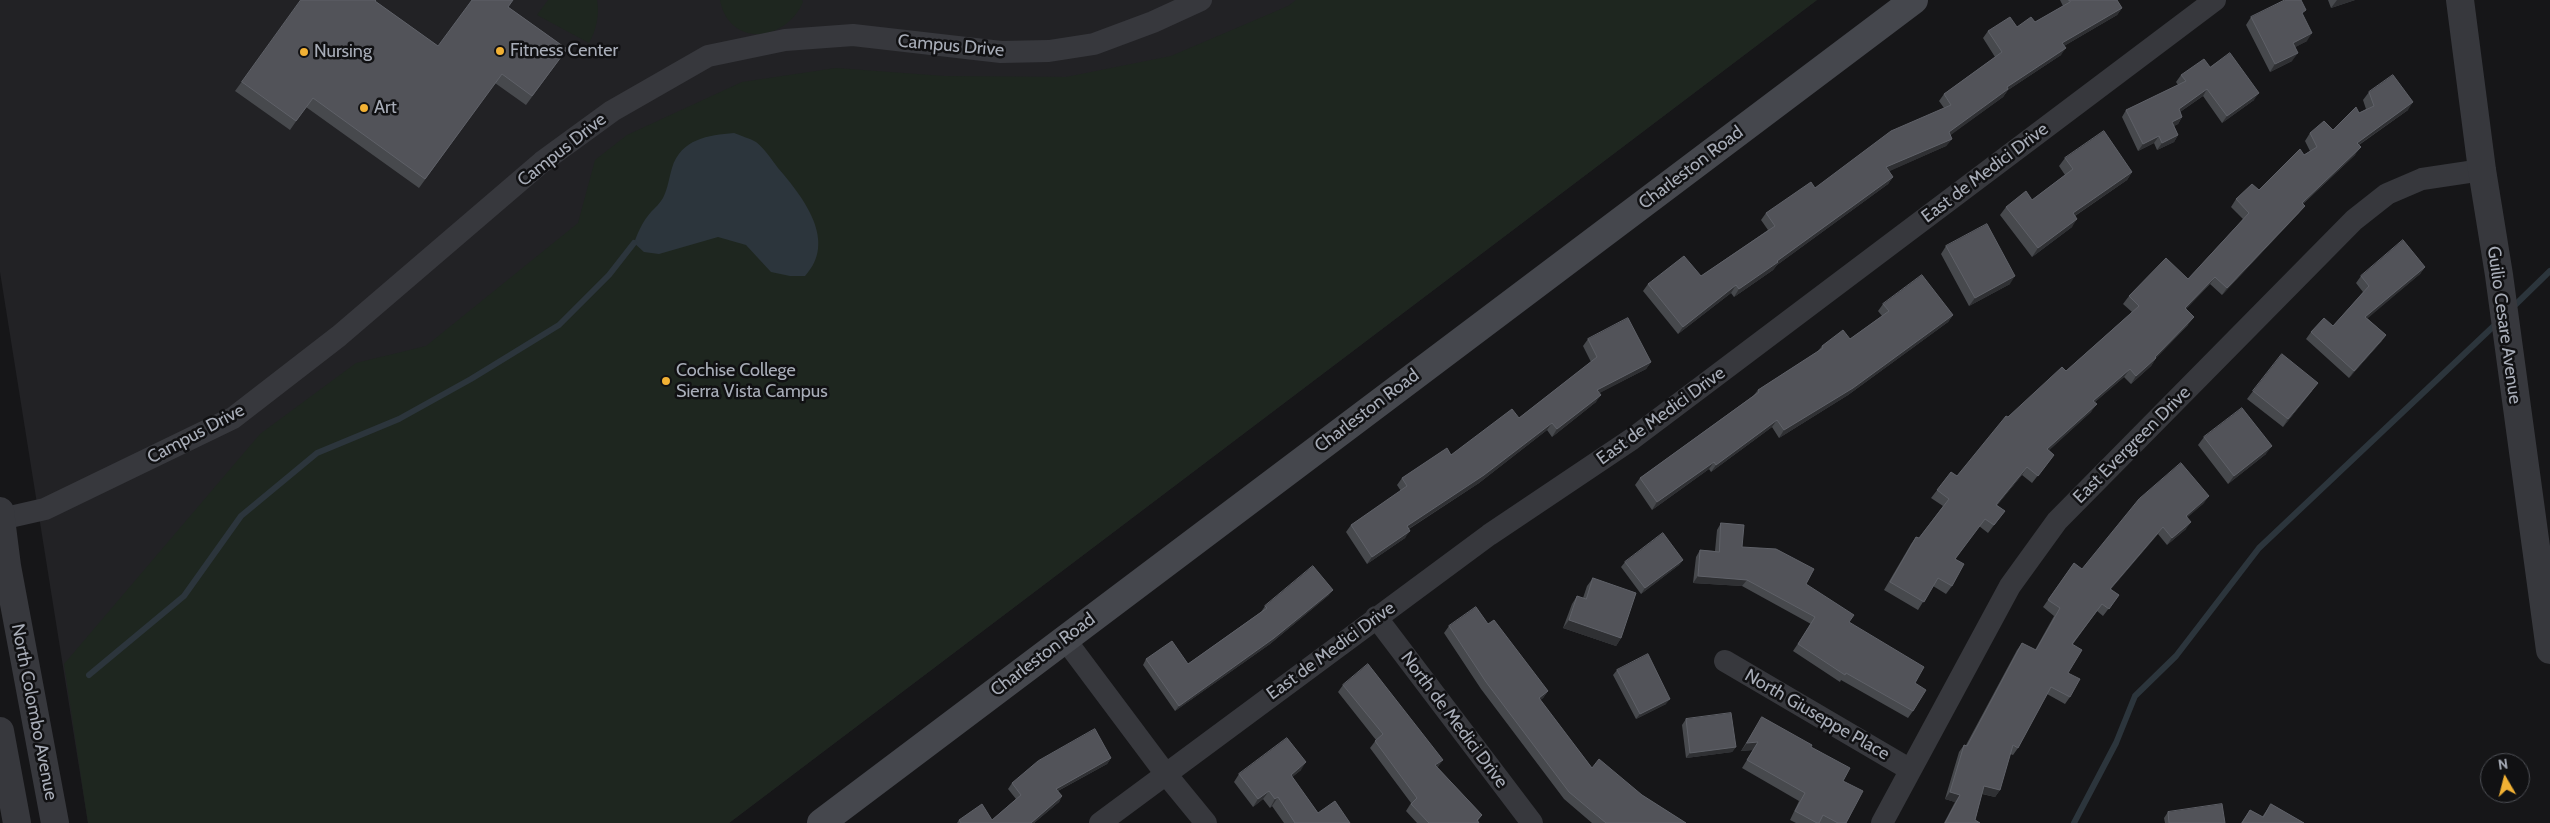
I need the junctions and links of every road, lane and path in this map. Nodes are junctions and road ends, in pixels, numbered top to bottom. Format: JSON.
{"nodes":[{"id":1,"x":1201,"y":0,"type":"edge"},
{"id":2,"x":1914,"y":0,"type":"edge"},
{"id":3,"x":2215,"y":0,"type":"edge"},
{"id":4,"x":2460,"y":0,"type":"edge"},
{"id":5,"x":2482,"y":170,"type":"junction"},
{"id":6,"x":0,"y":517,"type":"edge"},
{"id":7,"x":1376,"y":617,"type":"junction"},
{"id":8,"x":1064,"y":638,"type":"junction"},
{"id":9,"x":2550,"y":650,"type":"edge"},
{"id":10,"x":1725,"y":661,"type":"dead end"},
{"id":11,"x":0,"y":731,"type":"edge"},
{"id":12,"x":1909,"y":769,"type":"junction"},
{"id":13,"x":1165,"y":773,"type":"junction"},
{"id":14,"x":17,"y":823,"type":"edge"},
{"id":15,"x":55,"y":823,"type":"edge"},
{"id":16,"x":820,"y":823,"type":"edge"},
{"id":17,"x":1100,"y":823,"type":"edge"},
{"id":18,"x":1206,"y":823,"type":"edge"},
{"id":19,"x":1532,"y":823,"type":"edge"},
{"id":20,"x":1882,"y":823,"type":"edge"}],
"edges":[{"from":1,"to":6,"type":"street","name":"Campus Drive"},
{"from":2,"to":8,"type":"main road","name":"Charleston Road"},
{"from":3,"to":7,"type":"street","name":"East de Medici Drive"},
{"from":4,"to":5,"type":"street","name":"Guilio Cesare Avenue"},
{"from":5,"to":9,"type":"street","name":"Guilio Cesare Avenue"},
{"from":5,"to":12,"type":"street","name":"East Evergreen Drive"},
{"from":6,"to":15,"type":"street","name":"North Colombo Avenue"},
{"from":7,"to":13,"type":"street","name":"East de Medici Drive"},
{"from":7,"to":19,"type":"street","name":"North de Medici Drive"},
{"from":8,"to":13,"type":"street"},
{"from":8,"to":16,"type":"main road","name":"Charleston Road"},
{"from":10,"to":12,"type":"street","name":"North Giuseppe Place"},
{"from":11,"to":14,"type":"street","name":"North Colombo Avenue"},
{"from":12,"to":20,"type":"street","name":"East Evergreen Drive"},
{"from":13,"to":17,"type":"street","name":"East de Medici Drive"},
{"from":13,"to":18,"type":"street"}]}
